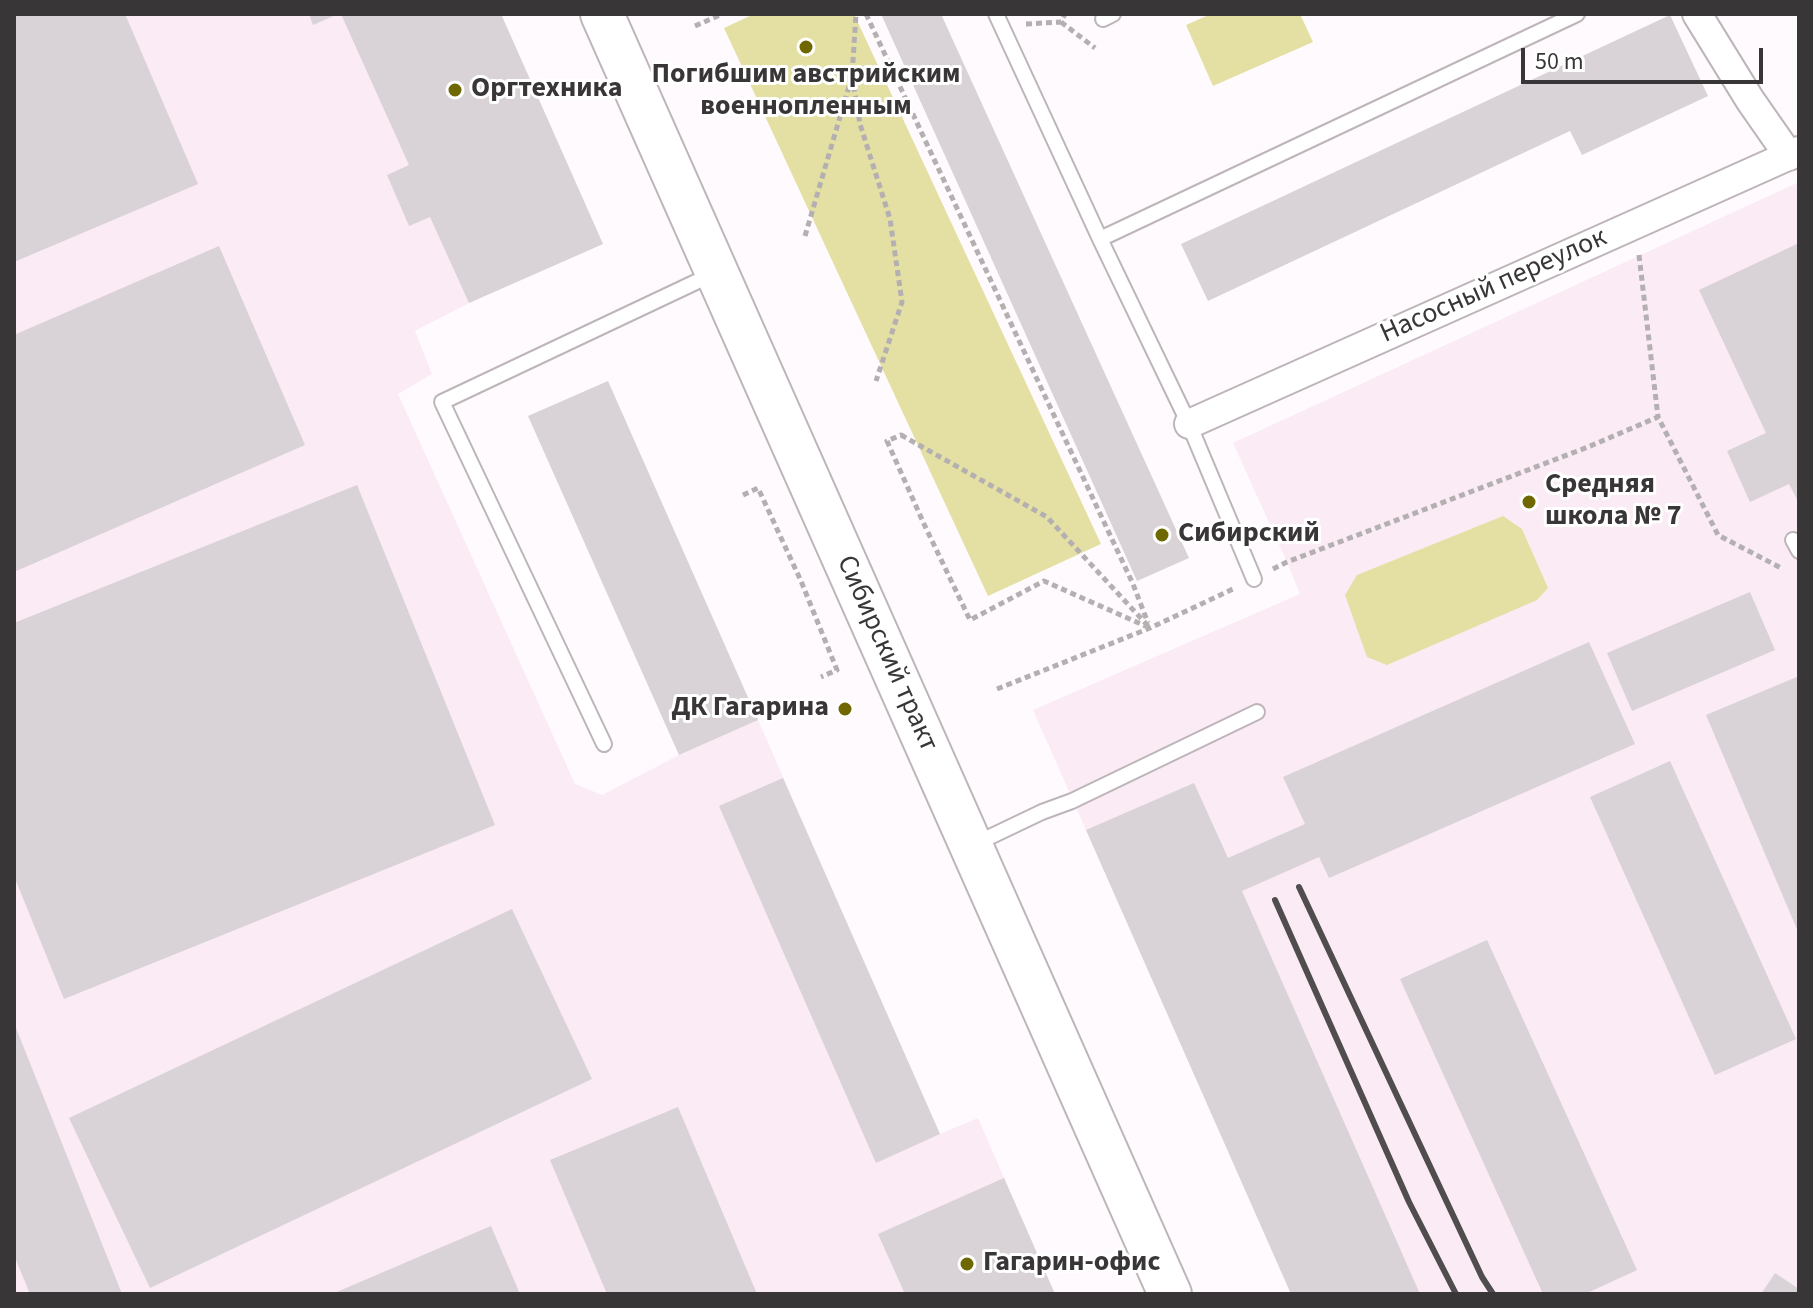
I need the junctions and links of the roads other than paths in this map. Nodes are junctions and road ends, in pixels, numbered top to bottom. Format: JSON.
{"nodes":[{"id":1,"x":602,"y":14,"type":"edge"},
{"id":2,"x":1577,"y":14,"type":"edge"},
{"id":3,"x":1697,"y":14,"type":"edge"},
{"id":4,"x":998,"y":20,"type":"edge"},
{"id":5,"x":1794,"y":153,"type":"edge"},
{"id":6,"x":1100,"y":239,"type":"junction"},
{"id":7,"x":716,"y":273,"type":"junction"},
{"id":8,"x":1189,"y":424,"type":"junction"},
{"id":9,"x":1254,"y":579,"type":"road end"},
{"id":10,"x":1257,"y":712,"type":"dead end"},
{"id":11,"x":604,"y":744,"type":"dead end"},
{"id":12,"x":971,"y":846,"type":"junction"},
{"id":13,"x":1170,"y":1294,"type":"edge"}],
"edges":[{"from":1,"to":7,"type":"main road","name":"Сибирский тракт"},
{"from":2,"to":6,"type":"lane"},
{"from":3,"to":5,"type":"street"},
{"from":4,"to":6,"type":"lane"},
{"from":5,"to":8,"type":"street","name":"Насосный переулок"},
{"from":6,"to":8,"type":"lane"},
{"from":7,"to":11,"type":"lane"},
{"from":7,"to":12,"type":"main road","name":"Сибирский тракт"},
{"from":8,"to":9,"type":"lane"},
{"from":10,"to":12,"type":"lane"},
{"from":12,"to":13,"type":"main road","name":"Сибирский тракт"}]}
